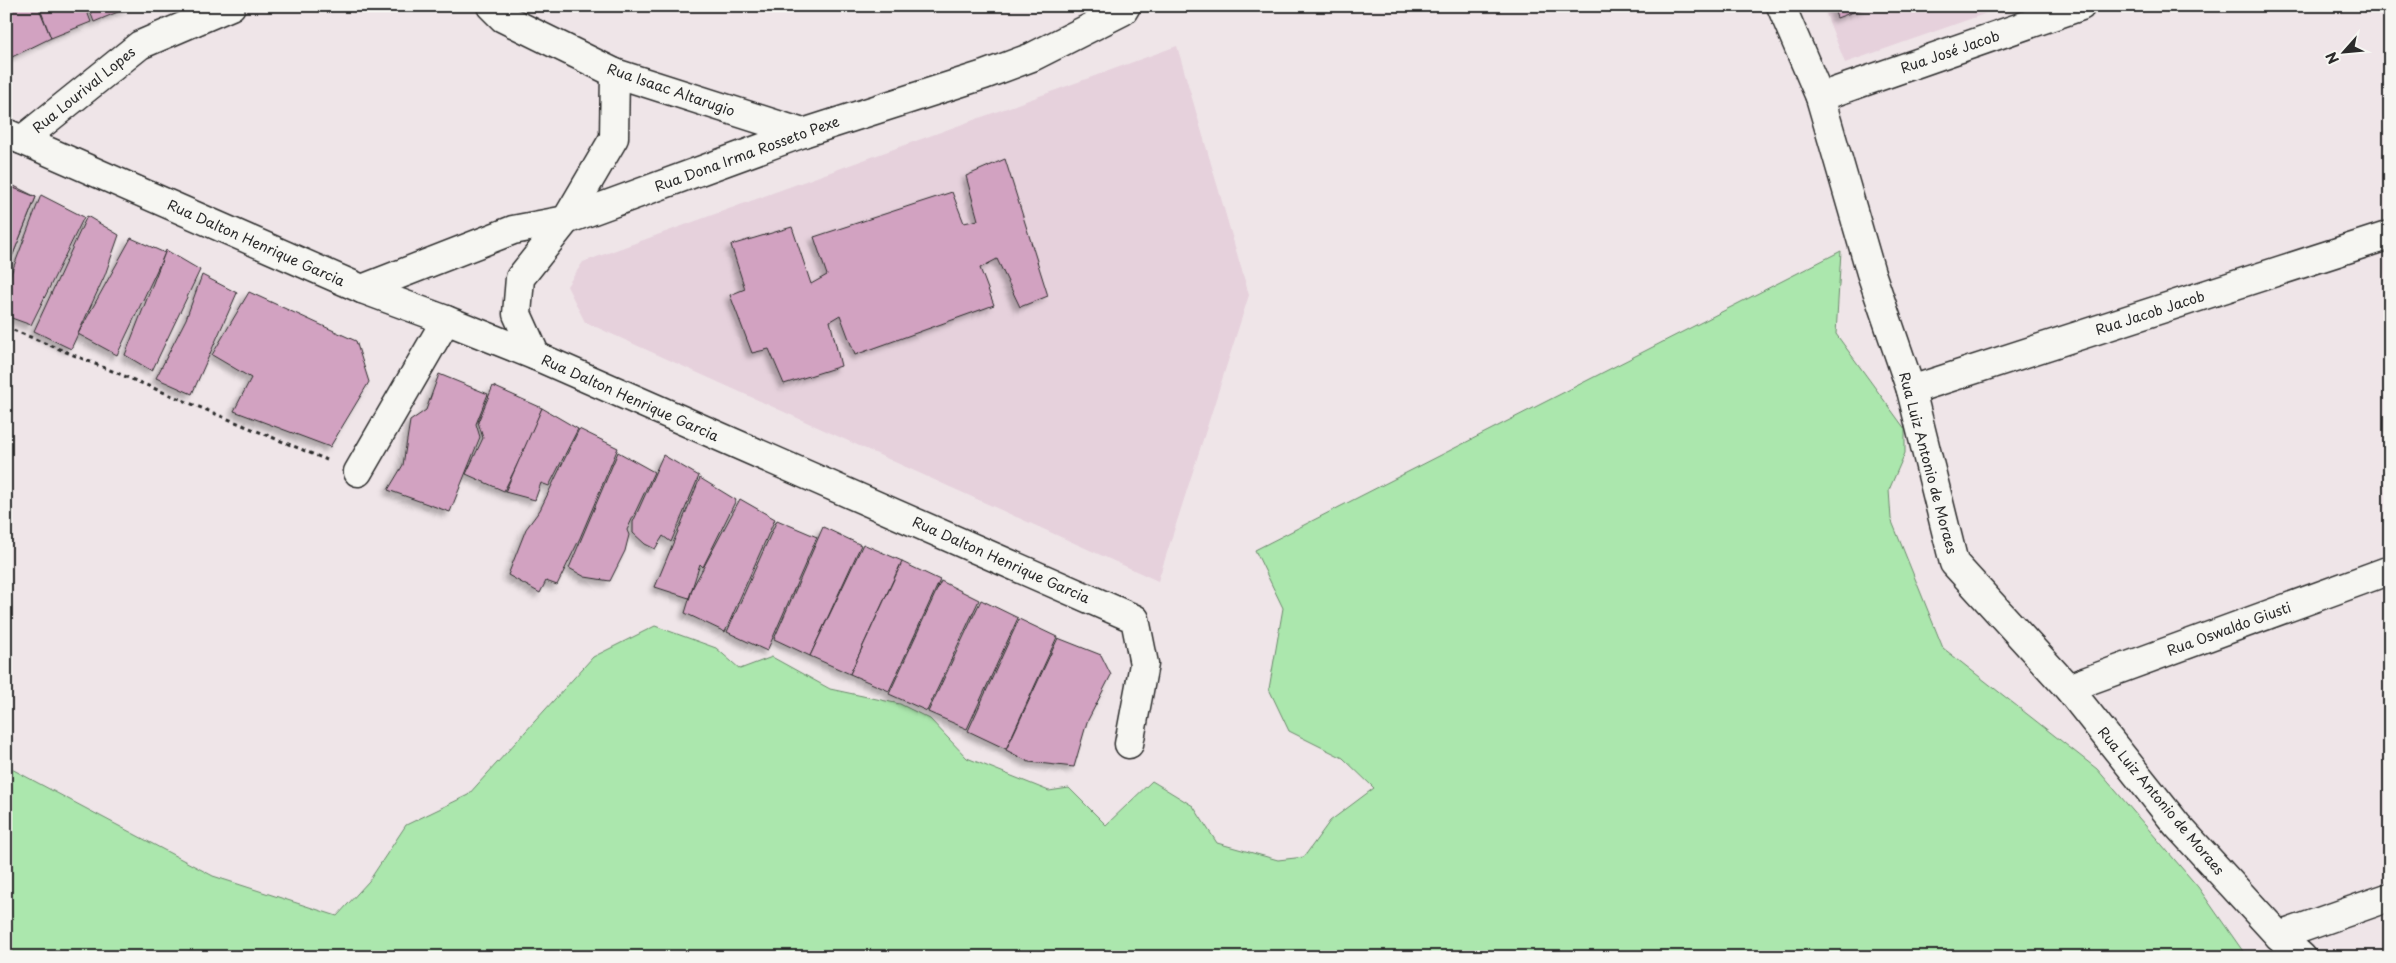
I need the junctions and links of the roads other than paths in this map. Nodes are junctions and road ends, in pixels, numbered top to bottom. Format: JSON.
{"nodes":[{"id":1,"x":231,"y":6,"type":"edge"},
{"id":2,"x":491,"y":6,"type":"edge"},
{"id":3,"x":1126,"y":6,"type":"edge"},
{"id":4,"x":1781,"y":6,"type":"edge"},
{"id":5,"x":2081,"y":6,"type":"edge"},
{"id":6,"x":615,"y":73,"type":"junction"},
{"id":7,"x":1820,"y":97,"type":"junction"},
{"id":8,"x":803,"y":133,"type":"junction"},
{"id":9,"x":14,"y":137,"type":"edge"},
{"id":10,"x":566,"y":220,"type":"junction"},
{"id":11,"x":2390,"y":235,"type":"edge"},
{"id":12,"x":362,"y":289,"type":"junction"},
{"id":13,"x":446,"y":320,"type":"junction"},
{"id":14,"x":536,"y":356,"type":"junction"},
{"id":15,"x":1911,"y":390,"type":"junction"},
{"id":16,"x":358,"y":472,"type":"road end"},
{"id":17,"x":2390,"y":570,"type":"edge"},
{"id":18,"x":2068,"y":688,"type":"junction"},
{"id":19,"x":1129,"y":744,"type":"dead end"},
{"id":20,"x":2390,"y":896,"type":"edge"},
{"id":21,"x":2279,"y":936,"type":"junction"},
{"id":22,"x":2302,"y":957,"type":"edge"}],
"edges":[{"from":1,"to":9,"type":"street","name":"Rua Lourival Lopes"},
{"from":2,"to":6,"type":"street","name":"Rua Isaac Altarugio"},
{"from":3,"to":8,"type":"street","name":"Rua Dona Irma Rosseto Pexe"},
{"from":4,"to":7,"type":"street","name":"Rua Luiz Antonio de Moraes"},
{"from":5,"to":7,"type":"street","name":"Rua José Jacob"},
{"from":6,"to":8,"type":"street","name":"Rua Isaac Altarugio"},
{"from":6,"to":10,"type":"street"},
{"from":7,"to":15,"type":"street","name":"Rua Luiz Antonio de Moraes"},
{"from":8,"to":10,"type":"street","name":"Rua Dona Irma Rosseto Pexe"},
{"from":9,"to":12,"type":"street","name":"Rua Dalton Henrique Garcia"},
{"from":10,"to":12,"type":"street","name":"Rua Dona Irma Rosseto Pexe"},
{"from":10,"to":14,"type":"street"},
{"from":11,"to":15,"type":"street","name":"Rua Jacob Jacob"},
{"from":12,"to":13,"type":"street","name":"Rua Dalton Henrique Garcia"},
{"from":13,"to":14,"type":"street","name":"Rua Dalton Henrique Garcia"},
{"from":13,"to":16,"type":"street"},
{"from":14,"to":19,"type":"street","name":"Rua Dalton Henrique Garcia"},
{"from":15,"to":18,"type":"street","name":"Rua Luiz Antonio de Moraes"},
{"from":17,"to":18,"type":"street","name":"Rua Oswaldo Giusti"},
{"from":18,"to":21,"type":"street","name":"Rua Luiz Antonio de Moraes"},
{"from":20,"to":21,"type":"street"},
{"from":21,"to":22,"type":"street","name":"Rua Luiz Antonio de Moraes"}]}
